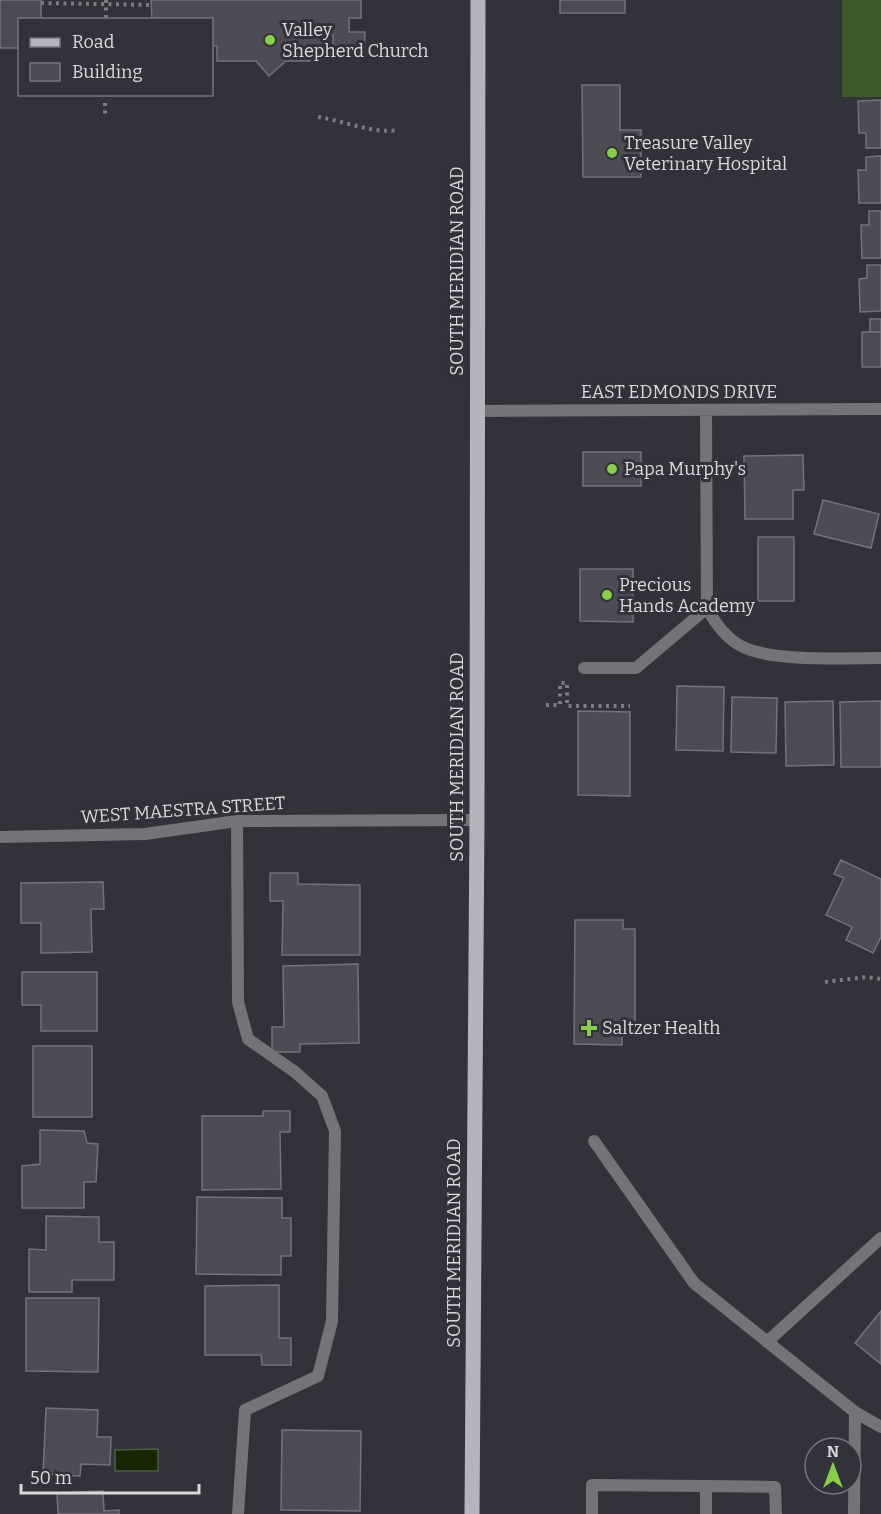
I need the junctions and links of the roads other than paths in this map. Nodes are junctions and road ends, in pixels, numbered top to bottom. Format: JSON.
{"nodes":[{"id":1,"x":478,"y":0,"type":"edge"},
{"id":2,"x":706,"y":410,"type":"junction"},
{"id":3,"x":881,"y":410,"type":"edge"},
{"id":4,"x":476,"y":411,"type":"junction"},
{"id":5,"x":707,"y":608,"type":"junction"},
{"id":6,"x":881,"y":658,"type":"edge"},
{"id":7,"x":584,"y":668,"type":"dead end"},
{"id":8,"x":477,"y":820,"type":"junction"},
{"id":9,"x":237,"y":821,"type":"junction"},
{"id":10,"x":0,"y":837,"type":"edge"},
{"id":11,"x":594,"y":1141,"type":"dead end"},
{"id":12,"x":881,"y":1238,"type":"edge"},
{"id":13,"x":767,"y":1342,"type":"junction"},
{"id":14,"x":855,"y":1412,"type":"junction"},
{"id":15,"x":881,"y":1427,"type":"edge"},
{"id":16,"x":706,"y":1486,"type":"junction"},
{"id":17,"x":238,"y":1514,"type":"edge"},
{"id":18,"x":472,"y":1514,"type":"edge"},
{"id":19,"x":592,"y":1514,"type":"edge"},
{"id":20,"x":706,"y":1514,"type":"edge"},
{"id":21,"x":776,"y":1514,"type":"edge"},
{"id":22,"x":855,"y":1514,"type":"edge"}],
"edges":[{"from":1,"to":4,"type":"main road","name":"SOUTH MERIDIAN ROAD"},
{"from":2,"to":3,"type":"street","name":"EAST EDMONDS DRIVE"},
{"from":2,"to":4,"type":"street","name":"EAST EDMONDS DRIVE"},
{"from":2,"to":5,"type":"street"},
{"from":4,"to":8,"type":"main road","name":"SOUTH MERIDIAN ROAD"},
{"from":5,"to":6,"type":"street"},
{"from":5,"to":7,"type":"street"},
{"from":8,"to":9,"type":"street","name":"WEST MAESTRA STREET"},
{"from":8,"to":18,"type":"main road","name":"SOUTH MERIDIAN ROAD"},
{"from":9,"to":10,"type":"street","name":"WEST MAESTRA STREET"},
{"from":9,"to":17,"type":"street"},
{"from":11,"to":13,"type":"street"},
{"from":12,"to":13,"type":"street"},
{"from":13,"to":14,"type":"street"},
{"from":14,"to":15,"type":"street"},
{"from":14,"to":22,"type":"street"},
{"from":16,"to":19,"type":"street"},
{"from":16,"to":20,"type":"street"},
{"from":16,"to":21,"type":"street"}]}
